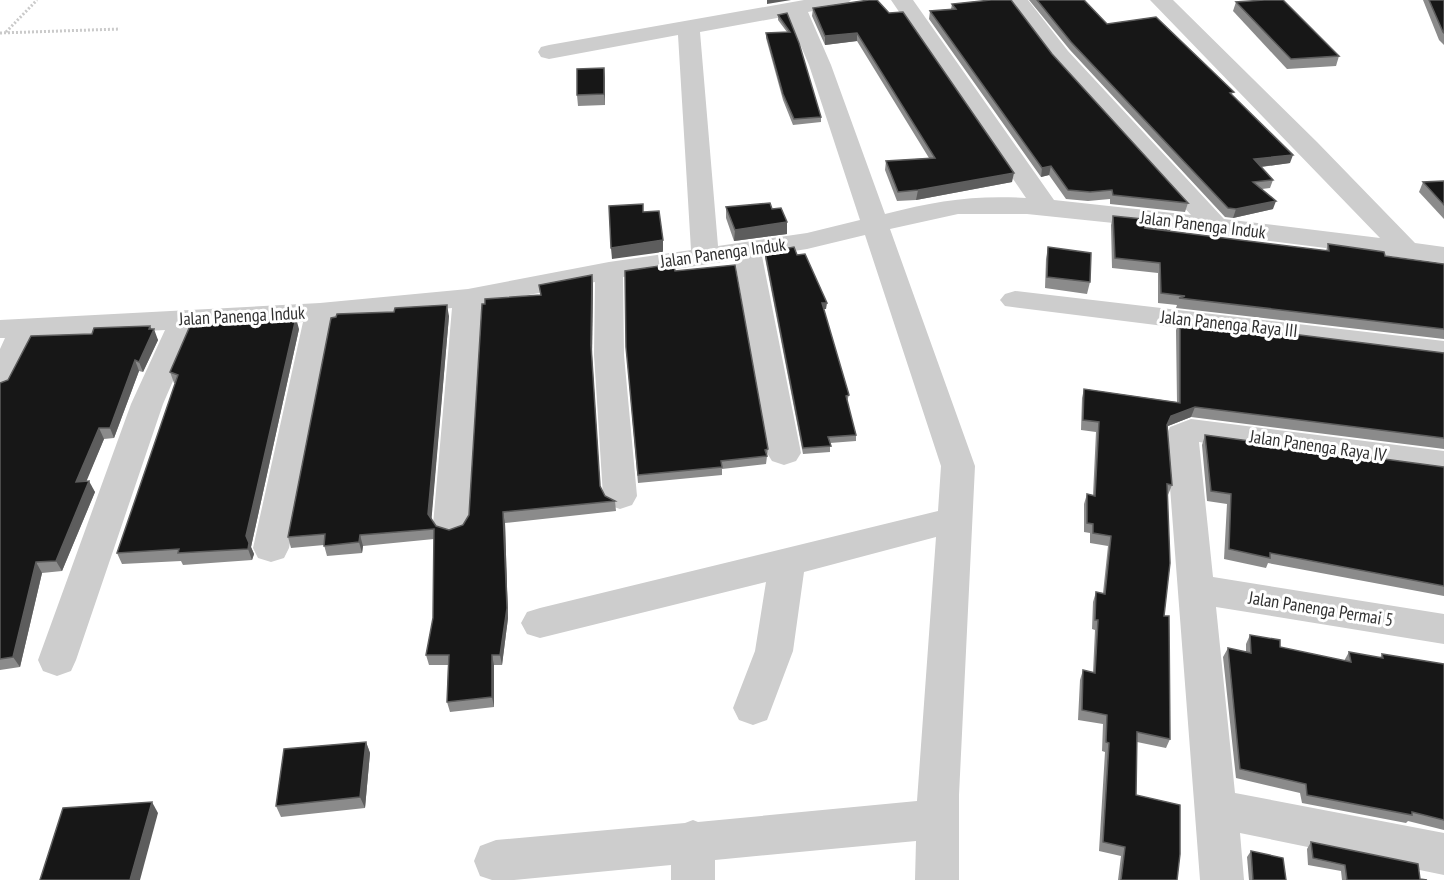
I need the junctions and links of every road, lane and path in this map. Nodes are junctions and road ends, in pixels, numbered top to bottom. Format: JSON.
{"nodes":[{"id":1,"x":37,"y":0,"type":"edge"},
{"id":2,"x":840,"y":0,"type":"edge"},
{"id":3,"x":902,"y":0,"type":"edge"},
{"id":4,"x":1017,"y":0,"type":"edge"},
{"id":5,"x":1161,"y":0,"type":"edge"},
{"id":6,"x":795,"y":9,"type":"junction"},
{"id":7,"x":689,"y":28,"type":"junction"},
{"id":8,"x":120,"y":29,"type":"dead end"},
{"id":9,"x":5,"y":32,"type":"junction"},
{"id":10,"x":0,"y":33,"type":"edge"},
{"id":11,"x":549,"y":52,"type":"dead end"},
{"id":12,"x":1046,"y":208,"type":"junction"},
{"id":13,"x":875,"y":224,"type":"junction"},
{"id":14,"x":1215,"y":225,"type":"junction"},
{"id":15,"x":1406,"y":250,"type":"junction"},
{"id":16,"x":747,"y":251,"type":"junction"},
{"id":17,"x":1444,"y":255,"type":"edge"},
{"id":18,"x":705,"y":256,"type":"junction"},
{"id":19,"x":609,"y":271,"type":"junction"},
{"id":20,"x":468,"y":298,"type":"junction"},
{"id":21,"x":1014,"y":300,"type":"dead end"},
{"id":22,"x":320,"y":312,"type":"junction"},
{"id":23,"x":184,"y":319,"type":"junction"},
{"id":24,"x":12,"y":328,"type":"edge"},
{"id":25,"x":1444,"y":351,"type":"edge"},
{"id":26,"x":0,"y":383,"type":"edge"},
{"id":27,"x":784,"y":453,"type":"dead end"},
{"id":28,"x":1444,"y":463,"type":"edge"},
{"id":29,"x":620,"y":496,"type":"dead end"},
{"id":30,"x":956,"y":519,"type":"junction"},
{"id":31,"x":452,"y":525,"type":"dead end"},
{"id":32,"x":271,"y":548,"type":"dead end"},
{"id":33,"x":788,"y":563,"type":"junction"},
{"id":34,"x":1197,"y":589,"type":"junction"},
{"id":35,"x":540,"y":623,"type":"dead end"},
{"id":36,"x":1444,"y":629,"type":"edge"},
{"id":37,"x":57,"y":660,"type":"dead end"},
{"id":38,"x":753,"y":708,"type":"dead end"},
{"id":39,"x":1217,"y":808,"type":"junction"},
{"id":40,"x":938,"y":819,"type":"junction"},
{"id":41,"x":1444,"y":854,"type":"edge"},
{"id":42,"x":693,"y":860,"type":"edge"},
{"id":43,"x":496,"y":861,"type":"dead end"},
{"id":44,"x":937,"y":880,"type":"edge"},
{"id":45,"x":1222,"y":880,"type":"edge"}],
"edges":[{"from":1,"to":9,"type":"path"},
{"from":2,"to":6,"type":"street"},
{"from":3,"to":12,"type":"street"},
{"from":4,"to":14,"type":"street"},
{"from":5,"to":15,"type":"street"},
{"from":6,"to":7,"type":"street"},
{"from":6,"to":13,"type":"street"},
{"from":7,"to":11,"type":"street"},
{"from":7,"to":18,"type":"street"},
{"from":8,"to":9,"type":"path"},
{"from":9,"to":10,"type":"path"},
{"from":12,"to":13,"type":"street","name":"Jalan Panenga Induk"},
{"from":12,"to":14,"type":"street","name":"Jalan Panenga Induk"},
{"from":13,"to":16,"type":"street","name":"Jalan Panenga Induk"},
{"from":13,"to":30,"type":"street"},
{"from":14,"to":15,"type":"street","name":"Jalan Panenga Induk"},
{"from":15,"to":17,"type":"street","name":"Jalan Panenga Induk"},
{"from":16,"to":18,"type":"street","name":"Jalan Panenga Induk"},
{"from":16,"to":27,"type":"street"},
{"from":18,"to":19,"type":"street","name":"Jalan Panenga Induk"},
{"from":19,"to":20,"type":"street","name":"Jalan Panenga Induk"},
{"from":19,"to":29,"type":"street"},
{"from":20,"to":22,"type":"street","name":"Jalan Panenga Induk"},
{"from":20,"to":31,"type":"street"},
{"from":21,"to":25,"type":"street","name":"Jalan Panenga Raya III"},
{"from":22,"to":23,"type":"street","name":"Jalan Panenga Induk"},
{"from":22,"to":32,"type":"street"},
{"from":23,"to":24,"type":"street","name":"Jalan Panenga Induk"},
{"from":23,"to":37,"type":"street"},
{"from":24,"to":26,"type":"street"},
{"from":28,"to":34,"type":"street","name":"Jalan Panenga Raya IV"},
{"from":30,"to":33,"type":"street"},
{"from":30,"to":40,"type":"street"},
{"from":33,"to":35,"type":"street"},
{"from":33,"to":38,"type":"street"},
{"from":34,"to":36,"type":"street","name":"Jalan Panenga Permai 5"},
{"from":34,"to":39,"type":"street"},
{"from":39,"to":41,"type":"street"},
{"from":39,"to":45,"type":"street"},
{"from":40,"to":42,"type":"street"},
{"from":40,"to":44,"type":"street"},
{"from":42,"to":43,"type":"street"}]}
